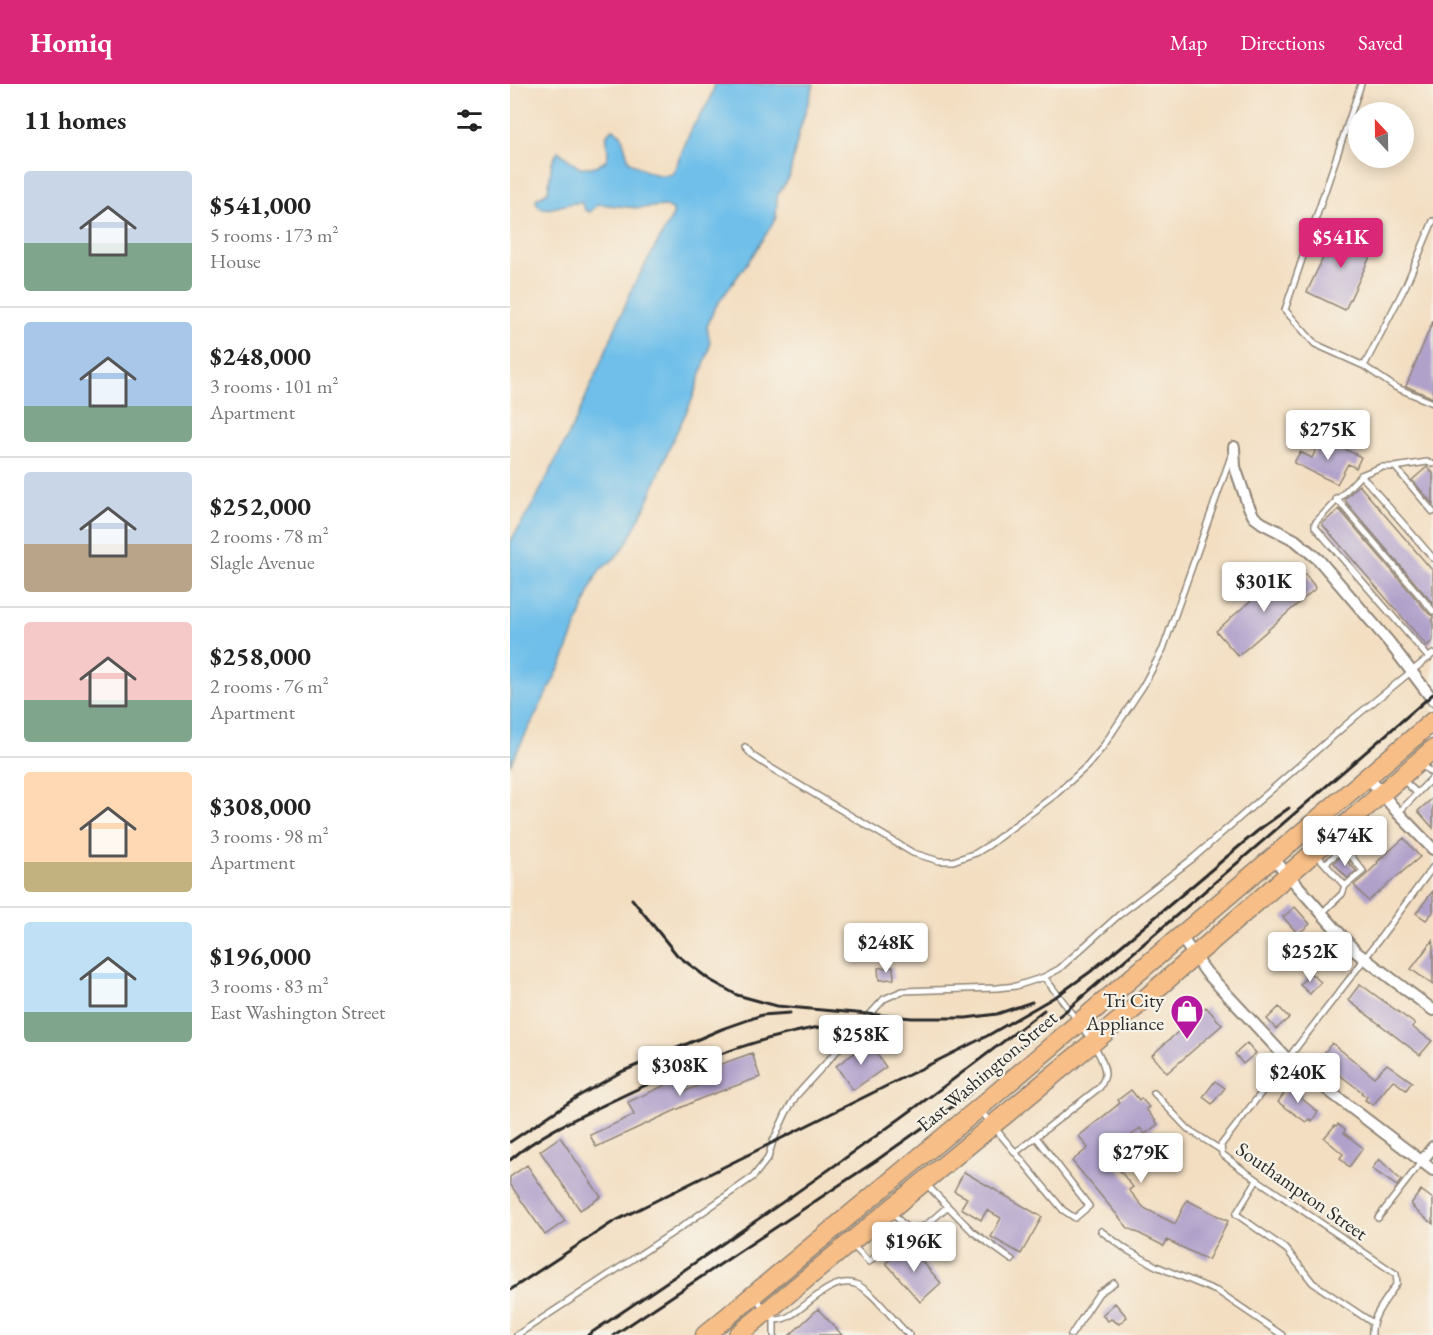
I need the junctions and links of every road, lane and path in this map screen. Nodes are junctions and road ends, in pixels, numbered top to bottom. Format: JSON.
{"nodes":[{"id":1,"x":1361,"y":84,"type":"edge"},
{"id":2,"x":1433,"y":221,"type":"edge"},
{"id":3,"x":1364,"y":366,"type":"junction"},
{"id":4,"x":1433,"y":403,"type":"edge"},
{"id":5,"x":1234,"y":447,"type":"joint"},
{"id":6,"x":1433,"y":464,"type":"edge"},
{"id":7,"x":1395,"y":467,"type":"junction"},
{"id":8,"x":1361,"y":475,"type":"junction"},
{"id":9,"x":1336,"y":498,"type":"junction"},
{"id":10,"x":1433,"y":512,"type":"edge"},
{"id":11,"x":1433,"y":558,"type":"edge"},
{"id":12,"x":1433,"y":611,"type":"edge"},
{"id":13,"x":1431,"y":656,"type":"edge"},
{"id":14,"x":1411,"y":673,"type":"junction"},
{"id":15,"x":1433,"y":700,"type":"edge"},
{"id":16,"x":1433,"y":721,"type":"edge"},
{"id":17,"x":745,"y":747,"type":"dead end"},
{"id":18,"x":1433,"y":749,"type":"edge"},
{"id":19,"x":1418,"y":762,"type":"junction"},
{"id":20,"x":1433,"y":776,"type":"edge"},
{"id":21,"x":1368,"y":777,"type":"junction"},
{"id":22,"x":1401,"y":777,"type":"junction"},
{"id":23,"x":1417,"y":793,"type":"junction"},
{"id":24,"x":1382,"y":794,"type":"junction"},
{"id":25,"x":1398,"y":813,"type":"junction"},
{"id":26,"x":1339,"y":841,"type":"junction"},
{"id":27,"x":1433,"y":849,"type":"edge"},
{"id":28,"x":1273,"y":858,"type":"junction"},
{"id":29,"x":1319,"y":858,"type":"junction"},
{"id":30,"x":1433,"y":867,"type":"edge"},
{"id":31,"x":1288,"y":875,"type":"junction"},
{"id":32,"x":1345,"y":886,"type":"junction"},
{"id":33,"x":1322,"y":913,"type":"junction"},
{"id":34,"x":1181,"y":938,"type":"junction"},
{"id":35,"x":1194,"y":957,"type":"junction"},
{"id":36,"x":1364,"y":959,"type":"junction"},
{"id":37,"x":1044,"y":977,"type":"junction"},
{"id":38,"x":1433,"y":1010,"type":"edge"},
{"id":39,"x":1078,"y":1023,"type":"junction"},
{"id":40,"x":1093,"y":1043,"type":"junction"},
{"id":41,"x":1287,"y":1059,"type":"junction"},
{"id":42,"x":1154,"y":1093,"type":"dead end"},
{"id":43,"x":979,"y":1108,"type":"junction"},
{"id":44,"x":993,"y":1125,"type":"junction"},
{"id":45,"x":1036,"y":1137,"type":"junction"},
{"id":46,"x":1433,"y":1147,"type":"edge"},
{"id":47,"x":1221,"y":1150,"type":"junction"},
{"id":48,"x":1015,"y":1153,"type":"junction"},
{"id":49,"x":1422,"y":1161,"type":"junction"},
{"id":50,"x":1433,"y":1170,"type":"edge"},
{"id":51,"x":1257,"y":1180,"type":"junction"},
{"id":52,"x":924,"y":1182,"type":"junction"},
{"id":53,"x":947,"y":1206,"type":"junction"},
{"id":54,"x":889,"y":1211,"type":"junction"},
{"id":55,"x":1378,"y":1218,"type":"dead end"},
{"id":56,"x":908,"y":1228,"type":"junction"},
{"id":57,"x":1101,"y":1231,"type":"dead end"},
{"id":58,"x":850,"y":1243,"type":"junction"},
{"id":59,"x":1012,"y":1260,"type":"dead end"},
{"id":60,"x":1114,"y":1282,"type":"dead end"},
{"id":61,"x":754,"y":1295,"type":"junction"},
{"id":62,"x":770,"y":1315,"type":"junction"},
{"id":63,"x":1373,"y":1323,"type":"junction"},
{"id":64,"x":517,"y":1335,"type":"edge"},
{"id":65,"x":705,"y":1335,"type":"edge"},
{"id":66,"x":738,"y":1335,"type":"edge"},
{"id":67,"x":774,"y":1335,"type":"edge"},
{"id":68,"x":909,"y":1335,"type":"edge"},
{"id":69,"x":1071,"y":1335,"type":"edge"},
{"id":70,"x":1282,"y":1335,"type":"edge"},
{"id":71,"x":1372,"y":1335,"type":"edge"}],
"edges":[{"from":1,"to":3,"type":"lane"},
{"from":2,"to":3,"type":"lane"},
{"from":3,"to":4,"type":"lane"},
{"from":5,"to":14,"type":"street"},
{"from":5,"to":17,"type":"lane"},
{"from":6,"to":7,"type":"lane"},
{"from":7,"to":8,"type":"lane"},
{"from":7,"to":10,"type":"lane"},
{"from":8,"to":9,"type":"lane"},
{"from":8,"to":11,"type":"lane"},
{"from":9,"to":12,"type":"lane"},
{"from":9,"to":13,"type":"lane"},
{"from":13,"to":14,"type":"lane"},
{"from":14,"to":15,"type":"street"},
{"from":14,"to":37,"type":"lane"},
{"from":16,"to":21,"type":"highway","name":"East Washington Street"},
{"from":18,"to":19,"type":"highway"},
{"from":19,"to":20,"type":"lane"},
{"from":19,"to":22,"type":"highway"},
{"from":20,"to":23,"type":"lane"},
{"from":21,"to":24,"type":"street"},
{"from":21,"to":28,"type":"highway","name":"East Washington Street"},
{"from":22,"to":23,"type":"lane"},
{"from":22,"to":24,"type":"highway"},
{"from":23,"to":25,"type":"lane"},
{"from":24,"to":25,"type":"street"},
{"from":24,"to":26,"type":"highway"},
{"from":25,"to":27,"type":"street"},
{"from":26,"to":29,"type":"highway"},
{"from":26,"to":32,"type":"lane"},
{"from":28,"to":31,"type":"street"},
{"from":28,"to":34,"type":"highway","name":"East Washington Street"},
{"from":29,"to":31,"type":"highway"},
{"from":29,"to":32,"type":"lane"},
{"from":30,"to":36,"type":"lane","name":"Southampton Street"},
{"from":31,"to":33,"type":"street"},
{"from":31,"to":35,"type":"highway"},
{"from":32,"to":33,"type":"lane"},
{"from":33,"to":36,"type":"street"},
{"from":34,"to":35,"type":"street"},
{"from":34,"to":39,"type":"highway","name":"East Washington Street"},
{"from":35,"to":40,"type":"highway"},
{"from":35,"to":41,"type":"street"},
{"from":36,"to":38,"type":"street"},
{"from":36,"to":41,"type":"lane","name":"Southampton Street"},
{"from":37,"to":39,"type":"lane"},
{"from":37,"to":64,"type":"lane"},
{"from":39,"to":40,"type":"lane"},
{"from":39,"to":43,"type":"highway","name":"East Washington Street"},
{"from":40,"to":44,"type":"highway"},
{"from":40,"to":45,"type":"lane"},
{"from":41,"to":47,"type":"lane","name":"Southampton Street"},
{"from":41,"to":49,"type":"street"},
{"from":42,"to":47,"type":"lane"},
{"from":43,"to":44,"type":"lane"},
{"from":43,"to":61,"type":"highway","name":"East Washington Street"},
{"from":44,"to":48,"type":"lane"},
{"from":44,"to":52,"type":"highway"},
{"from":45,"to":48,"type":"lane"},
{"from":45,"to":48,"type":"lane"},
{"from":46,"to":49,"type":"street"},
{"from":47,"to":51,"type":"lane","name":"Southampton Street"},
{"from":49,"to":50,"type":"street"},
{"from":49,"to":55,"type":"lane"},
{"from":51,"to":63,"type":"lane"},
{"from":51,"to":63,"type":"lane","name":"Southampton Street"},
{"from":52,"to":53,"type":"lane"},
{"from":52,"to":54,"type":"highway"},
{"from":53,"to":56,"type":"lane"},
{"from":53,"to":59,"type":"lane"},
{"from":54,"to":56,"type":"lane"},
{"from":54,"to":58,"type":"highway"},
{"from":56,"to":58,"type":"lane"},
{"from":57,"to":70,"type":"lane"},
{"from":58,"to":62,"type":"highway"},
{"from":60,"to":69,"type":"lane"},
{"from":61,"to":62,"type":"lane"},
{"from":61,"to":65,"type":"highway","name":"East Washington Street"},
{"from":62,"to":66,"type":"highway"},
{"from":62,"to":67,"type":"lane"},
{"from":62,"to":68,"type":"lane"},
{"from":63,"to":71,"type":"lane","name":"Southampton Street"}]}
